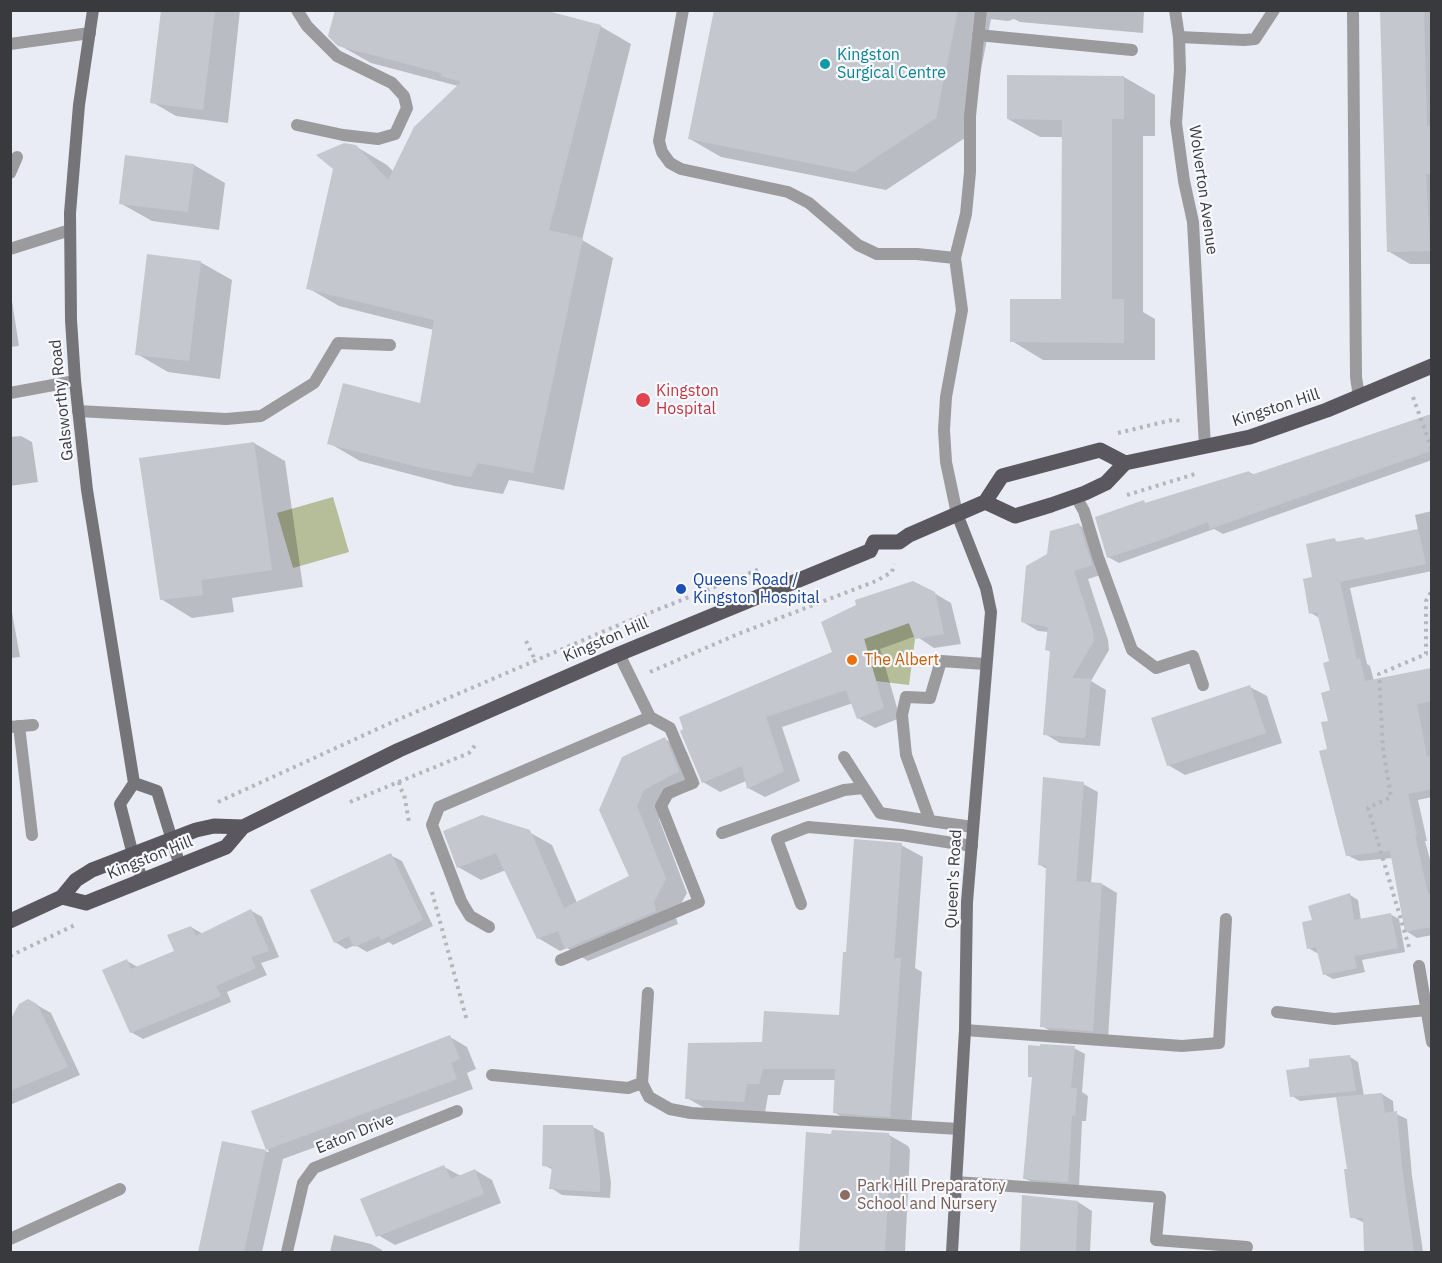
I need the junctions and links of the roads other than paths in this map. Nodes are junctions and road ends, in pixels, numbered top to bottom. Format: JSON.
{"nodes":[{"id":1,"x":93,"y":10,"type":"edge"},
{"id":2,"x":297,"y":10,"type":"edge"},
{"id":3,"x":683,"y":10,"type":"edge"},
{"id":4,"x":981,"y":10,"type":"edge"},
{"id":5,"x":1175,"y":10,"type":"edge"},
{"id":6,"x":1274,"y":10,"type":"edge"},
{"id":7,"x":1353,"y":10,"type":"edge"},
{"id":8,"x":90,"y":33,"type":"junction"},
{"id":9,"x":978,"y":34,"type":"junction"},
{"id":10,"x":1179,"y":38,"type":"junction"},
{"id":11,"x":10,"y":44,"type":"edge"},
{"id":12,"x":1132,"y":50,"type":"dead end"},
{"id":13,"x":297,"y":125,"type":"dead end"},
{"id":14,"x":17,"y":157,"type":"dead end"},
{"id":15,"x":10,"y":173,"type":"edge"},
{"id":16,"x":70,"y":230,"type":"junction"},
{"id":17,"x":10,"y":249,"type":"edge"},
{"id":18,"x":956,"y":258,"type":"junction"},
{"id":19,"x":390,"y":345,"type":"dead end"},
{"id":20,"x":1431,"y":366,"type":"edge"},
{"id":21,"x":75,"y":381,"type":"junction"},
{"id":22,"x":10,"y":393,"type":"edge"},
{"id":23,"x":1359,"y":397,"type":"junction"},
{"id":24,"x":78,"y":411,"type":"junction"},
{"id":25,"x":1205,"y":447,"type":"junction"},
{"id":26,"x":1125,"y":463,"type":"junction"},
{"id":27,"x":1076,"y":497,"type":"junction"},
{"id":28,"x":985,"y":502,"type":"junction"},
{"id":29,"x":957,"y":514,"type":"junction"},
{"id":30,"x":619,"y":654,"type":"junction"},
{"id":31,"x":985,"y":664,"type":"junction"},
{"id":32,"x":1203,"y":685,"type":"dead end"},
{"id":33,"x":650,"y":717,"type":"junction"},
{"id":34,"x":33,"y":725,"type":"dead end"},
{"id":35,"x":15,"y":726,"type":"edge"},
{"id":36,"x":844,"y":757,"type":"dead end"},
{"id":37,"x":134,"y":783,"type":"junction"},
{"id":38,"x":864,"y":788,"type":"junction"},
{"id":39,"x":930,"y":821,"type":"junction"},
{"id":40,"x":243,"y":827,"type":"junction"},
{"id":41,"x":973,"y":827,"type":"junction"},
{"id":42,"x":722,"y":833,"type":"dead end"},
{"id":43,"x":32,"y":835,"type":"dead end"},
{"id":44,"x":172,"y":840,"type":"junction"},
{"id":45,"x":972,"y":846,"type":"junction"},
{"id":46,"x":133,"y":855,"type":"junction"},
{"id":47,"x":180,"y":866,"type":"junction"},
{"id":48,"x":143,"y":881,"type":"junction"},
{"id":49,"x":62,"y":897,"type":"junction"},
{"id":50,"x":801,"y":904,"type":"dead end"},
{"id":51,"x":1226,"y":919,"type":"dead end"},
{"id":52,"x":10,"y":921,"type":"edge"},
{"id":53,"x":489,"y":927,"type":"dead end"},
{"id":54,"x":561,"y":960,"type":"dead end"},
{"id":55,"x":1419,"y":966,"type":"road end"},
{"id":56,"x":648,"y":993,"type":"dead end"},
{"id":57,"x":1427,"y":1010,"type":"junction"},
{"id":58,"x":1277,"y":1012,"type":"dead end"},
{"id":59,"x":965,"y":1030,"type":"junction"},
{"id":60,"x":1431,"y":1042,"type":"edge"},
{"id":61,"x":492,"y":1075,"type":"dead end"},
{"id":62,"x":642,"y":1083,"type":"junction"},
{"id":63,"x":457,"y":1111,"type":"dead end"},
{"id":64,"x":960,"y":1129,"type":"junction"},
{"id":65,"x":956,"y":1182,"type":"junction"},
{"id":66,"x":120,"y":1190,"type":"dead end"},
{"id":67,"x":10,"y":1239,"type":"edge"},
{"id":68,"x":1247,"y":1247,"type":"dead end"},
{"id":69,"x":286,"y":1252,"type":"edge"},
{"id":70,"x":952,"y":1252,"type":"edge"}],
"edges":[{"from":1,"to":8,"type":"street","name":"Galsworthy Road"},
{"from":2,"to":13,"type":"street"},
{"from":3,"to":18,"type":"street"},
{"from":4,"to":9,"type":"street"},
{"from":5,"to":10,"type":"street","name":"Wolverton Avenue"},
{"from":6,"to":10,"type":"street"},
{"from":7,"to":23,"type":"street"},
{"from":8,"to":11,"type":"street"},
{"from":8,"to":16,"type":"street","name":"Galsworthy Road"},
{"from":9,"to":12,"type":"street"},
{"from":9,"to":18,"type":"street"},
{"from":10,"to":25,"type":"street","name":"Wolverton Avenue"},
{"from":14,"to":15,"type":"street"},
{"from":16,"to":17,"type":"street"},
{"from":16,"to":21,"type":"street","name":"Galsworthy Road"},
{"from":18,"to":29,"type":"street"},
{"from":19,"to":24,"type":"street"},
{"from":20,"to":23,"type":"main road","name":"Kingston Hill"},
{"from":21,"to":22,"type":"street"},
{"from":21,"to":24,"type":"street","name":"Galsworthy Road"},
{"from":23,"to":25,"type":"main road","name":"Kingston Hill"},
{"from":24,"to":37,"type":"street","name":"Galsworthy Road"},
{"from":25,"to":26,"type":"main road","name":"Kingston Hill"},
{"from":26,"to":27,"type":"main road"},
{"from":26,"to":28,"type":"main road"},
{"from":27,"to":28,"type":"main road"},
{"from":27,"to":32,"type":"street"},
{"from":28,"to":29,"type":"main road","name":"Kingston Hill"},
{"from":29,"to":30,"type":"main road","name":"Kingston Hill"},
{"from":29,"to":31,"type":"street","name":"Queen's Road"},
{"from":30,"to":33,"type":"street"},
{"from":30,"to":40,"type":"main road","name":"Kingston Hill"},
{"from":31,"to":39,"type":"street"},
{"from":31,"to":41,"type":"street","name":"Queen's Road"},
{"from":33,"to":53,"type":"street"},
{"from":33,"to":54,"type":"street"},
{"from":34,"to":35,"type":"street"},
{"from":35,"to":43,"type":"street"},
{"from":36,"to":38,"type":"street"},
{"from":37,"to":44,"type":"street"},
{"from":37,"to":46,"type":"street"},
{"from":38,"to":39,"type":"street"},
{"from":38,"to":42,"type":"street"},
{"from":39,"to":41,"type":"street"},
{"from":40,"to":44,"type":"main road","name":"Kingston Hill"},
{"from":40,"to":47,"type":"main road","name":"Kingston Hill"},
{"from":41,"to":45,"type":"street","name":"Queen's Road"},
{"from":44,"to":46,"type":"main road","name":"Kingston Hill"},
{"from":44,"to":47,"type":"street"},
{"from":45,"to":50,"type":"street"},
{"from":45,"to":59,"type":"street","name":"Queen's Road"},
{"from":46,"to":48,"type":"street"},
{"from":46,"to":49,"type":"main road","name":"Kingston Hill"},
{"from":47,"to":48,"type":"main road","name":"Kingston Hill"},
{"from":48,"to":49,"type":"main road","name":"Kingston Hill"},
{"from":49,"to":52,"type":"main road","name":"Kingston Hill"},
{"from":51,"to":59,"type":"street"},
{"from":55,"to":57,"type":"street"},
{"from":56,"to":62,"type":"street"},
{"from":57,"to":58,"type":"street"},
{"from":57,"to":60,"type":"street"},
{"from":59,"to":64,"type":"street","name":"Queen's Road"},
{"from":61,"to":62,"type":"street"},
{"from":62,"to":64,"type":"street"},
{"from":63,"to":69,"type":"street","name":"Eaton Drive"},
{"from":64,"to":65,"type":"street","name":"Queen's Road"},
{"from":65,"to":68,"type":"street"},
{"from":65,"to":70,"type":"street","name":"Queen's Road"},
{"from":66,"to":67,"type":"street"}]}
